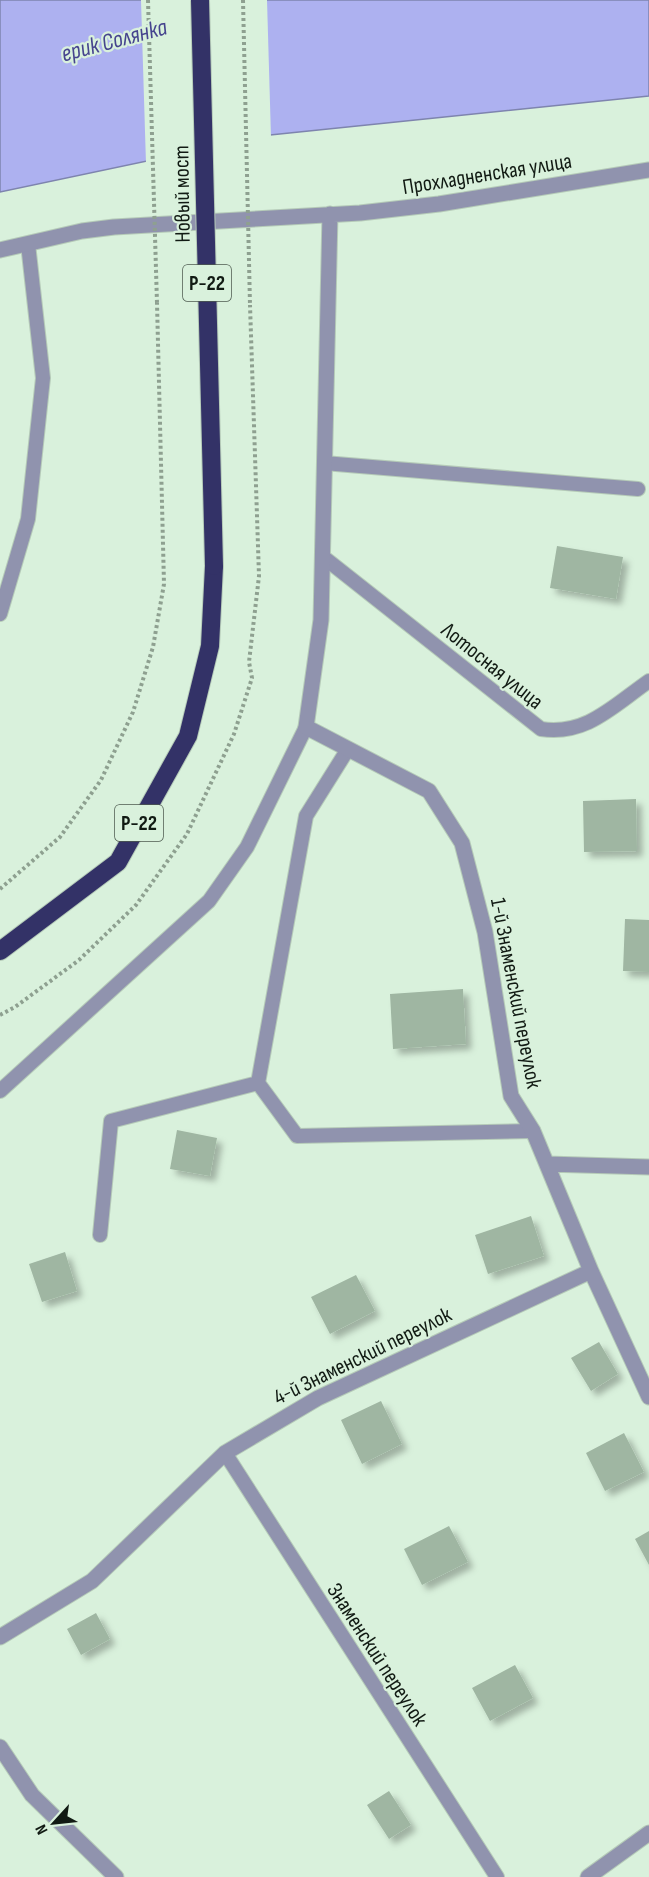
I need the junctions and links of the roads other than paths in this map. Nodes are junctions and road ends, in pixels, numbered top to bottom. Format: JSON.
{"nodes":[{"id":1,"x":200,"y":0,"type":"edge"},
{"id":2,"x":649,"y":170,"type":"edge"},
{"id":3,"x":330,"y":214,"type":"junction"},
{"id":4,"x":28,"y":244,"type":"junction"},
{"id":5,"x":0,"y":250,"type":"edge"},
{"id":6,"x":324,"y":463,"type":"junction"},
{"id":7,"x":638,"y":489,"type":"dead end"},
{"id":8,"x":322,"y":556,"type":"junction"},
{"id":9,"x":0,"y":614,"type":"edge"},
{"id":10,"x":649,"y":681,"type":"edge"},
{"id":11,"x":306,"y":727,"type":"junction"},
{"id":12,"x":348,"y":748,"type":"junction"},
{"id":13,"x":0,"y":951,"type":"edge"},
{"id":14,"x":258,"y":1083,"type":"junction"},
{"id":15,"x":0,"y":1091,"type":"edge"},
{"id":16,"x":533,"y":1131,"type":"junction"},
{"id":17,"x":547,"y":1164,"type":"junction"},
{"id":18,"x":649,"y":1167,"type":"edge"},
{"id":19,"x":100,"y":1235,"type":"dead end"},
{"id":20,"x":591,"y":1271,"type":"junction"},
{"id":21,"x":649,"y":1397,"type":"edge"},
{"id":22,"x":225,"y":1453,"type":"junction"},
{"id":23,"x":0,"y":1637,"type":"edge"},
{"id":24,"x":0,"y":1747,"type":"edge"},
{"id":25,"x":649,"y":1833,"type":"edge"},
{"id":26,"x":116,"y":1877,"type":"edge"},
{"id":27,"x":497,"y":1877,"type":"edge"},
{"id":28,"x":588,"y":1877,"type":"edge"}],
"edges":[{"from":1,"to":13,"type":"highway","name":"Новый мост","number":"Р-22","bridge":true},
{"from":2,"to":3,"type":"street","name":"Прохладненская улица"},
{"from":3,"to":4,"type":"street","name":"Прохладненская улица"},
{"from":3,"to":6,"type":"street"},
{"from":4,"to":5,"type":"street","name":"Прохладненская улица"},
{"from":4,"to":9,"type":"lane"},
{"from":6,"to":7,"type":"lane"},
{"from":6,"to":8,"type":"street"},
{"from":8,"to":10,"type":"lane","name":"Лотосная улица"},
{"from":8,"to":11,"type":"street"},
{"from":11,"to":12,"type":"street","name":"1-й Знаменский переулок"},
{"from":11,"to":15,"type":"lane"},
{"from":12,"to":14,"type":"lane"},
{"from":12,"to":16,"type":"street","name":"1-й Знаменский переулок"},
{"from":14,"to":16,"type":"lane"},
{"from":14,"to":19,"type":"lane"},
{"from":16,"to":17,"type":"street","name":"1-й Знаменский переулок"},
{"from":17,"to":18,"type":"street"},
{"from":17,"to":20,"type":"street","name":"1-й Знаменский переулок"},
{"from":20,"to":21,"type":"street","name":"1-й Знаменский переулок"},
{"from":20,"to":22,"type":"street","name":"4-й Знаменский переулок"},
{"from":22,"to":23,"type":"street","name":"4-й Знаменский переулок"},
{"from":22,"to":27,"type":"lane","name":"Знаменский переулок"},
{"from":24,"to":26,"type":"street"},
{"from":25,"to":28,"type":"street"}]}
